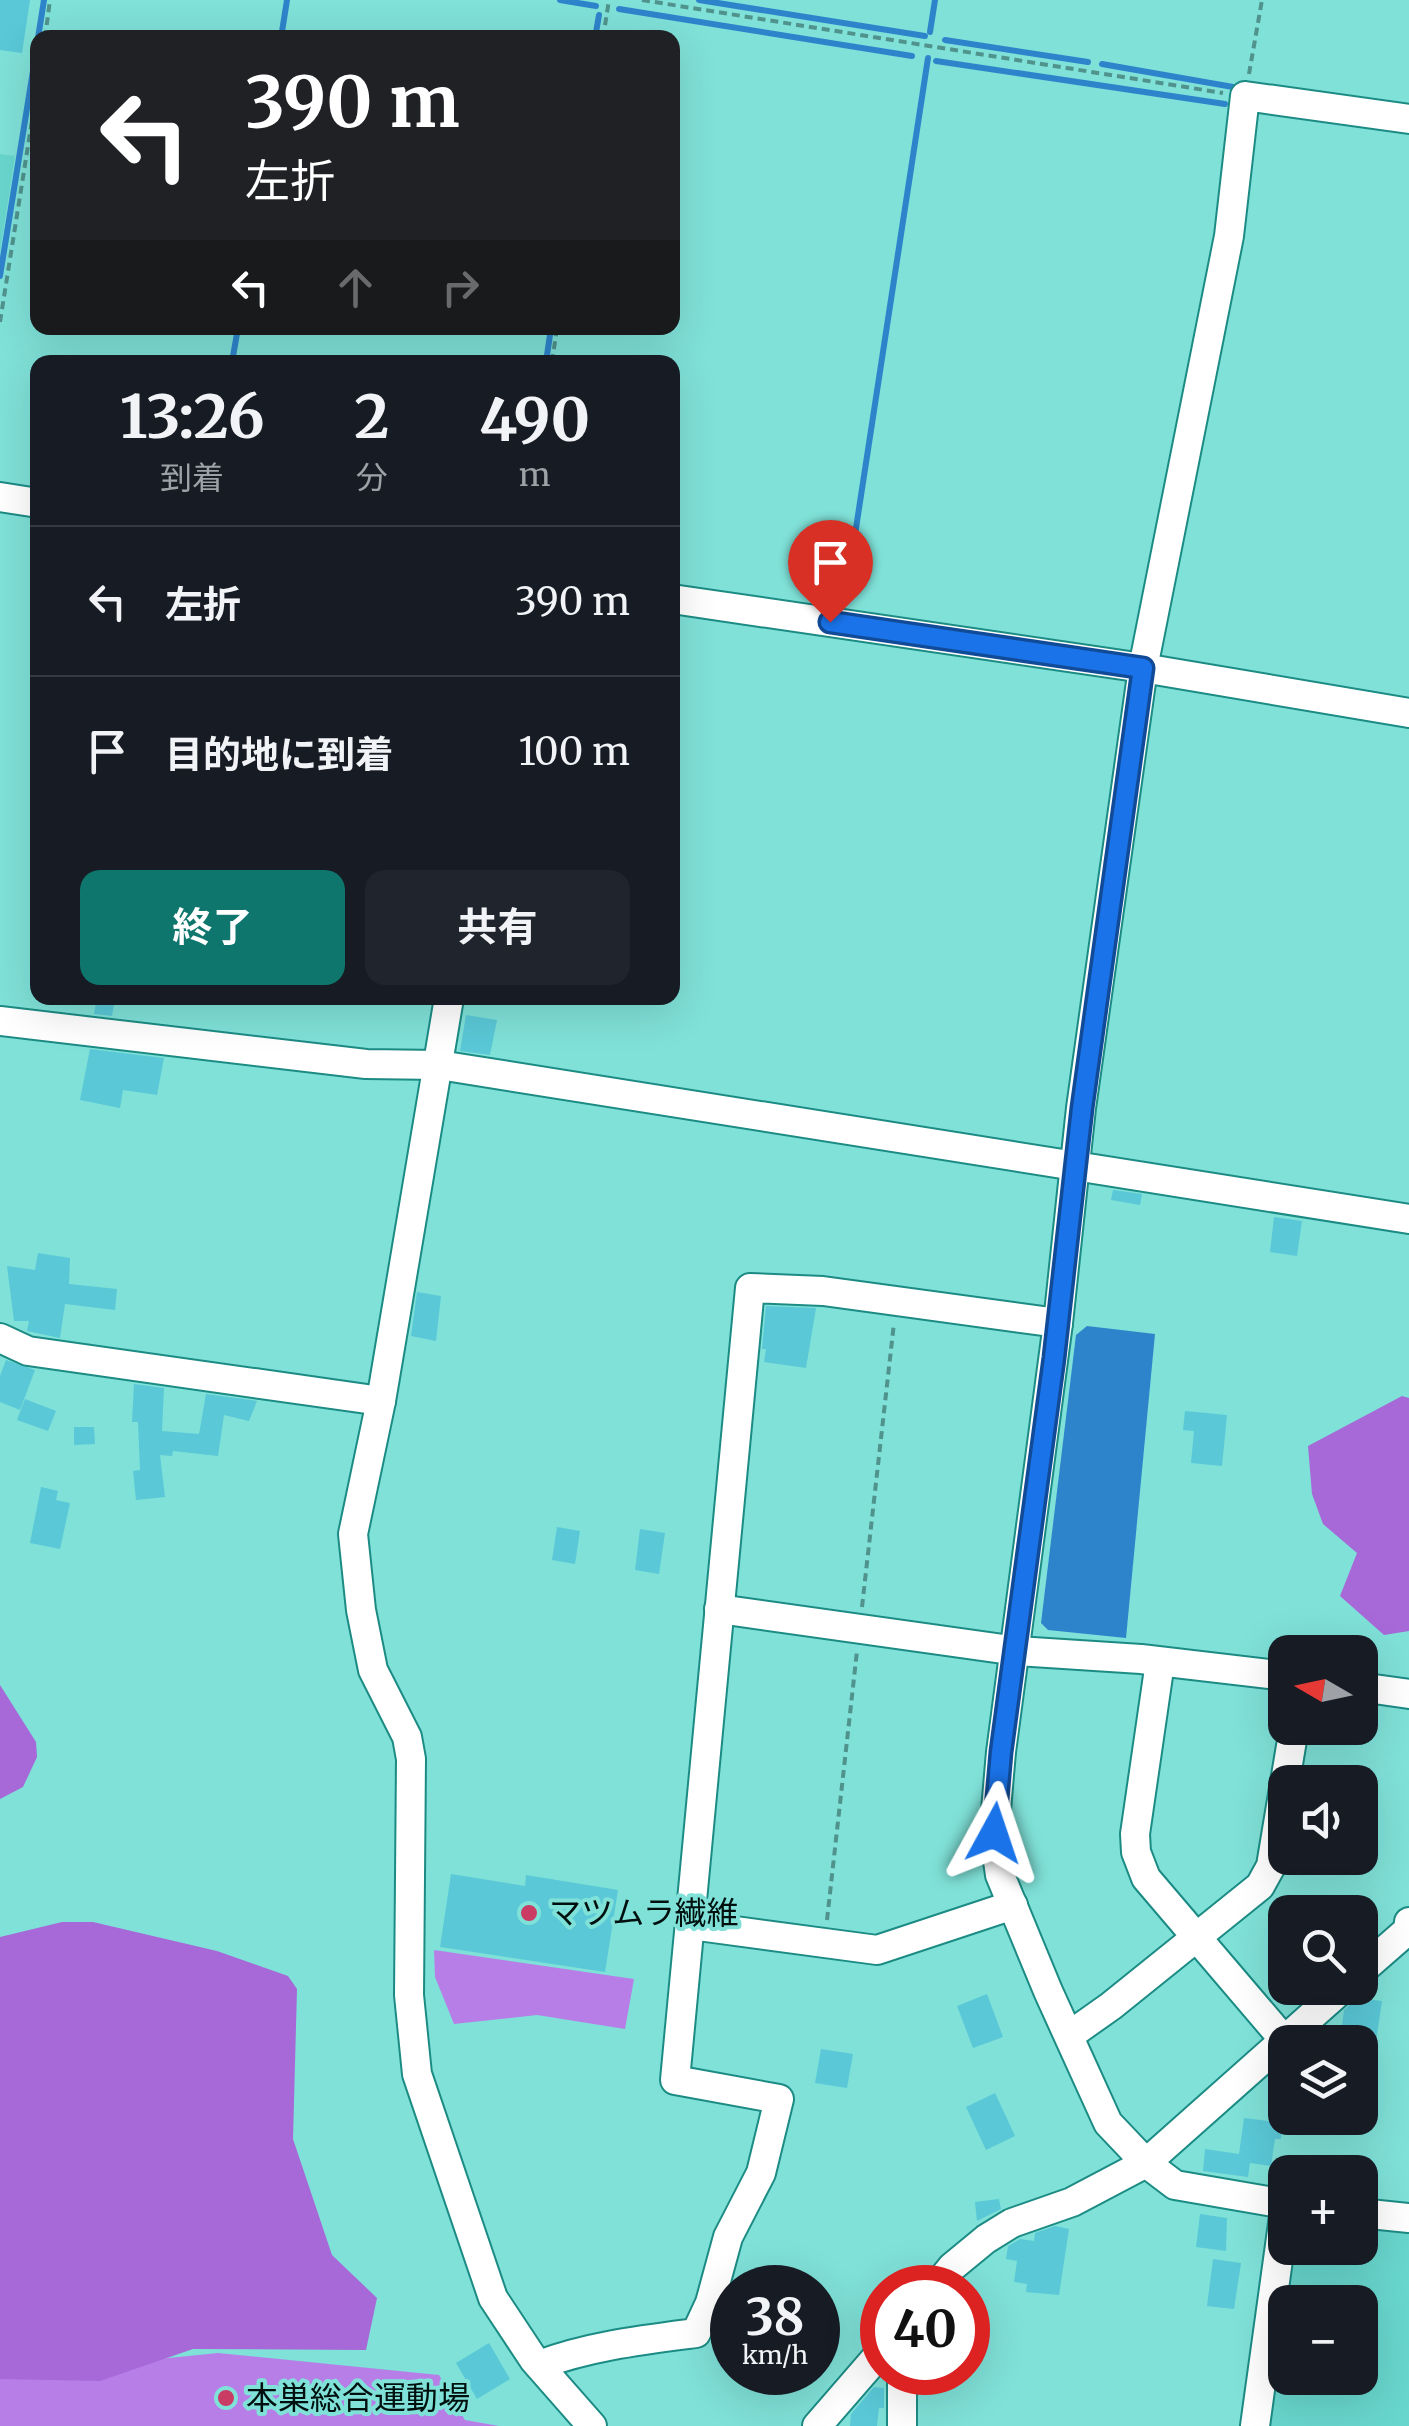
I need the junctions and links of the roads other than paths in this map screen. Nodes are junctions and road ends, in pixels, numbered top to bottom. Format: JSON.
{"nodes":[{"id":1,"x":1409,"y":119,"type":"edge"},
{"id":2,"x":0,"y":497,"type":"edge"},
{"id":3,"x":30,"y":502,"type":"edge"},
{"id":4,"x":680,"y":601,"type":"edge"},
{"id":5,"x":1143,"y":668,"type":"junction"},
{"id":6,"x":1409,"y":713,"type":"edge"},
{"id":7,"x":448,"y":1005,"type":"edge"},
{"id":8,"x":0,"y":1022,"type":"edge"},
{"id":9,"x":439,"y":1065,"type":"junction"},
{"id":10,"x":1075,"y":1167,"type":"junction"},
{"id":11,"x":1409,"y":1219,"type":"edge"},
{"id":12,"x":1058,"y":1323,"type":"junction"},
{"id":13,"x":0,"y":1338,"type":"edge"},
{"id":14,"x":381,"y":1401,"type":"junction"},
{"id":15,"x":720,"y":1608,"type":"junction"},
{"id":16,"x":1017,"y":1651,"type":"junction"},
{"id":17,"x":1160,"y":1662,"type":"junction"},
{"id":18,"x":1268,"y":1674,"type":"edge"},
{"id":19,"x":1378,"y":1690,"type":"edge"},
{"id":20,"x":1409,"y":1694,"type":"edge"},
{"id":21,"x":1291,"y":1745,"type":"edge"},
{"id":22,"x":1013,"y":1905,"type":"junction"},
{"id":23,"x":1409,"y":1922,"type":"edge"},
{"id":24,"x":691,"y":1924,"type":"junction"},
{"id":25,"x":1195,"y":1938,"type":"junction"},
{"id":26,"x":1396,"y":1949,"type":"edge"},
{"id":27,"x":1324,"y":2005,"type":"edge"},
{"id":28,"x":1271,"y":2025,"type":"edge"},
{"id":29,"x":1303,"y":2025,"type":"edge"},
{"id":30,"x":1070,"y":2035,"type":"junction"},
{"id":31,"x":1268,"y":2056,"type":"edge"},
{"id":32,"x":1146,"y":2163,"type":"junction"},
{"id":33,"x":1268,"y":2203,"type":"edge"},
{"id":34,"x":1378,"y":2214,"type":"edge"},
{"id":35,"x":1409,"y":2218,"type":"edge"},
{"id":36,"x":956,"y":2265,"type":"edge"},
{"id":37,"x":1277,"y":2265,"type":"edge"},
{"id":38,"x":539,"y":2365,"type":"junction"},
{"id":39,"x":860,"y":2377,"type":"edge"},
{"id":40,"x":902,"y":2395,"type":"edge"},
{"id":41,"x":592,"y":2426,"type":"edge"},
{"id":42,"x":818,"y":2426,"type":"edge"},
{"id":43,"x":902,"y":2426,"type":"edge"},
{"id":44,"x":1255,"y":2426,"type":"edge"}],
"edges":[{"from":1,"to":5,"type":"street"},
{"from":2,"to":3,"type":"street"},
{"from":4,"to":5,"type":"street"},
{"from":5,"to":6,"type":"street"},
{"from":5,"to":10,"type":"street"},
{"from":7,"to":9,"type":"street"},
{"from":8,"to":9,"type":"street"},
{"from":9,"to":10,"type":"street"},
{"from":9,"to":14,"type":"street"},
{"from":10,"to":11,"type":"street"},
{"from":10,"to":12,"type":"street"},
{"from":12,"to":15,"type":"street"},
{"from":12,"to":16,"type":"street"},
{"from":13,"to":14,"type":"street"},
{"from":14,"to":38,"type":"street"},
{"from":15,"to":16,"type":"street"},
{"from":15,"to":24,"type":"street"},
{"from":16,"to":17,"type":"street"},
{"from":16,"to":22,"type":"street"},
{"from":17,"to":18,"type":"street"},
{"from":17,"to":25,"type":"street"},
{"from":19,"to":20,"type":"street"},
{"from":21,"to":25,"type":"street"},
{"from":22,"to":24,"type":"street"},
{"from":22,"to":30,"type":"street"},
{"from":23,"to":26,"type":"street"},
{"from":24,"to":38,"type":"street"},
{"from":25,"to":28,"type":"street"},
{"from":25,"to":30,"type":"street"},
{"from":27,"to":29,"type":"street"},
{"from":30,"to":32,"type":"street"},
{"from":31,"to":32,"type":"street"},
{"from":32,"to":33,"type":"street"},
{"from":32,"to":36,"type":"street"},
{"from":34,"to":35,"type":"street"},
{"from":37,"to":44,"type":"street"},
{"from":38,"to":41,"type":"street"},
{"from":39,"to":42,"type":"street"},
{"from":40,"to":43,"type":"street"}]}
